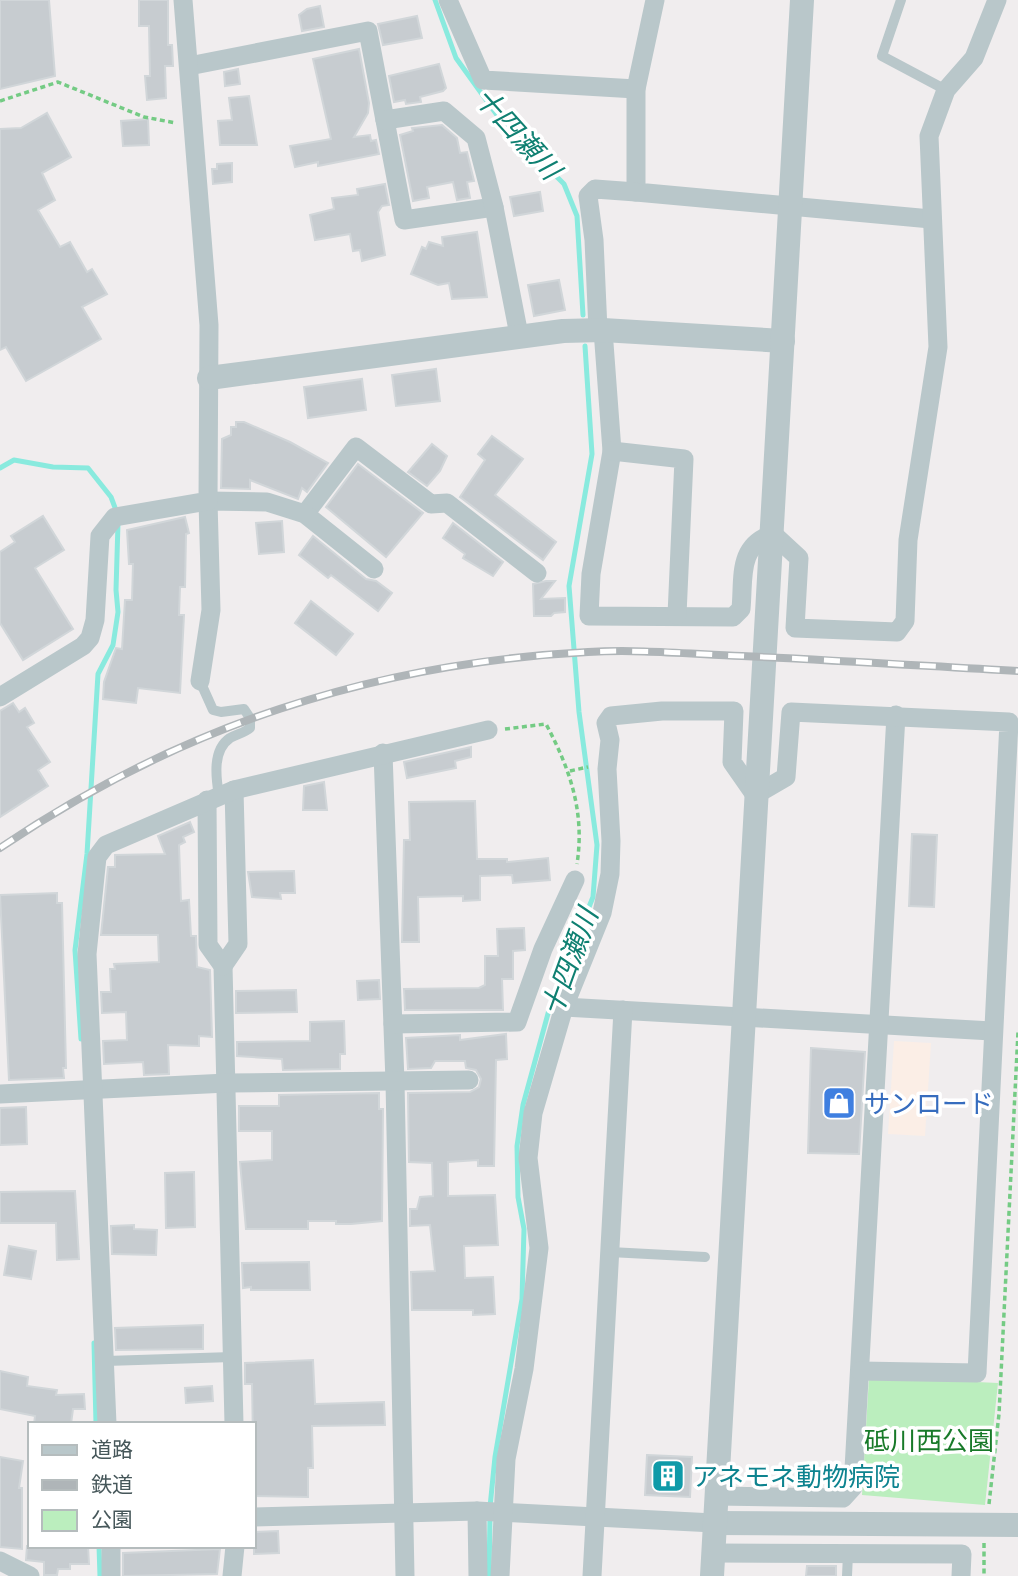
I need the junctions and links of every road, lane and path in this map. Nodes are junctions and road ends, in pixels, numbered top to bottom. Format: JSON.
{"nodes":[{"id":1,"x":183,"y":0,"type":"edge"},
{"id":2,"x":448,"y":0,"type":"edge"},
{"id":3,"x":655,"y":0,"type":"edge"},
{"id":4,"x":802,"y":0,"type":"edge"},
{"id":5,"x":901,"y":0,"type":"edge"},
{"id":6,"x":997,"y":0,"type":"edge"},
{"id":7,"x":188,"y":66,"type":"junction"},
{"id":8,"x":636,"y":89,"type":"junction"},
{"id":9,"x":946,"y":90,"type":"junction"},
{"id":10,"x":0,"y":101,"type":"edge"},
{"id":11,"x":385,"y":120,"type":"junction"},
{"id":12,"x":194,"y":123,"type":"junction"},
{"id":13,"x":636,"y":192,"type":"junction"},
{"id":14,"x":791,"y":206,"type":"junction"},
{"id":15,"x":494,"y":207,"type":"junction"},
{"id":16,"x":931,"y":219,"type":"junction"},
{"id":17,"x":601,"y":330,"type":"junction"},
{"id":18,"x":519,"y":335,"type":"junction"},
{"id":19,"x":783,"y":341,"type":"junction"},
{"id":20,"x":209,"y":378,"type":"junction"},
{"id":21,"x":612,"y":452,"type":"junction"},
{"id":22,"x":208,"y":501,"type":"junction"},
{"id":23,"x":305,"y":514,"type":"junction"},
{"id":24,"x":774,"y":534,"type":"junction"},
{"id":25,"x":374,"y":569,"type":"dead end"},
{"id":26,"x":537,"y":573,"type":"dead end"},
{"id":27,"x":677,"y":615,"type":"junction"},
{"id":28,"x":200,"y":681,"type":"joint"},
{"id":29,"x":0,"y":697,"type":"edge"},
{"id":30,"x":896,"y":715,"type":"junction"},
{"id":31,"x":488,"y":730,"type":"joint"},
{"id":32,"x":383,"y":753,"type":"junction"},
{"id":33,"x":584,"y":768,"type":"dead end"},
{"id":34,"x":570,"y":771,"type":"junction"},
{"id":35,"x":220,"y":795,"type":"junction"},
{"id":36,"x":755,"y":795,"type":"junction"},
{"id":37,"x":575,"y":880,"type":"joint"},
{"id":38,"x":223,"y":966,"type":"junction"},
{"id":39,"x":564,"y":1007,"type":"junction"},
{"id":40,"x":623,"y":1010,"type":"junction"},
{"id":41,"x":746,"y":1017,"type":"junction"},
{"id":42,"x":393,"y":1024,"type":"junction"},
{"id":43,"x":879,"y":1025,"type":"junction"},
{"id":44,"x":992,"y":1031,"type":"junction"},
{"id":45,"x":1018,"y":1032,"type":"edge"},
{"id":46,"x":469,"y":1080,"type":"dead end"},
{"id":47,"x":395,"y":1082,"type":"junction"},
{"id":48,"x":227,"y":1083,"type":"junction"},
{"id":49,"x":95,"y":1088,"type":"junction"},
{"id":50,"x":0,"y":1094,"type":"edge"},
{"id":51,"x":610,"y":1252,"type":"junction"},
{"id":52,"x":705,"y":1257,"type":"dead end"},
{"id":53,"x":232,"y":1357,"type":"junction"},
{"id":54,"x":106,"y":1361,"type":"junction"},
{"id":55,"x":860,"y":1371,"type":"junction"},
{"id":56,"x":107,"y":1422,"type":"edge"},
{"id":57,"x":234,"y":1422,"type":"edge"},
{"id":58,"x":716,"y":1496,"type":"junction"},
{"id":59,"x":477,"y":1511,"type":"junction"},
{"id":60,"x":501,"y":1511,"type":"junction"},
{"id":61,"x":405,"y":1513,"type":"junction"},
{"id":62,"x":596,"y":1515,"type":"junction"},
{"id":63,"x":256,"y":1517,"type":"edge"},
{"id":64,"x":714,"y":1523,"type":"junction"},
{"id":65,"x":989,"y":1525,"type":"junction"},
{"id":66,"x":1018,"y":1525,"type":"edge"},
{"id":67,"x":111,"y":1548,"type":"edge"},
{"id":68,"x":235,"y":1548,"type":"edge"},
{"id":69,"x":848,"y":1554,"type":"junction"},
{"id":70,"x":0,"y":1561,"type":"edge"},
{"id":71,"x":712,"y":1564,"type":"edge"},
{"id":72,"x":30,"y":1576,"type":"edge"},
{"id":73,"x":111,"y":1576,"type":"edge"},
{"id":74,"x":232,"y":1576,"type":"edge"},
{"id":75,"x":405,"y":1576,"type":"edge"},
{"id":76,"x":478,"y":1576,"type":"edge"},
{"id":77,"x":500,"y":1576,"type":"edge"},
{"id":78,"x":592,"y":1576,"type":"edge"},
{"id":79,"x":847,"y":1576,"type":"edge"},
{"id":80,"x":961,"y":1576,"type":"edge"},
{"id":81,"x":984,"y":1576,"type":"edge"}],
"edges":[{"from":1,"to":7,"type":"street"},
{"from":2,"to":8,"type":"street"},
{"from":3,"to":8,"type":"street"},
{"from":4,"to":14,"type":"street"},
{"from":5,"to":9,"type":"lane"},
{"from":6,"to":9,"type":"street"},
{"from":7,"to":11,"type":"street"},
{"from":7,"to":12,"type":"street"},
{"from":8,"to":13,"type":"street"},
{"from":9,"to":16,"type":"street"},
{"from":10,"to":12,"type":"path"},
{"from":11,"to":15,"type":"street"},
{"from":11,"to":15,"type":"street"},
{"from":12,"to":20,"type":"street"},
{"from":13,"to":14,"type":"street"},
{"from":13,"to":17,"type":"street"},
{"from":14,"to":16,"type":"street"},
{"from":14,"to":19,"type":"street"},
{"from":15,"to":18,"type":"street"},
{"from":16,"to":24,"type":"street"},
{"from":17,"to":18,"type":"street"},
{"from":17,"to":19,"type":"street"},
{"from":17,"to":21,"type":"street"},
{"from":18,"to":20,"type":"street"},
{"from":19,"to":24,"type":"street"},
{"from":20,"to":22,"type":"street"},
{"from":21,"to":27,"type":"street"},
{"from":21,"to":27,"type":"street"},
{"from":22,"to":23,"type":"street"},
{"from":22,"to":28,"type":"street"},
{"from":22,"to":29,"type":"street"},
{"from":23,"to":25,"type":"street"},
{"from":23,"to":26,"type":"street"},
{"from":24,"to":27,"type":"street"},
{"from":24,"to":36,"type":"street"},
{"from":28,"to":35,"type":"lane"},
{"from":30,"to":36,"type":"street"},
{"from":30,"to":43,"type":"street"},
{"from":30,"to":44,"type":"street"},
{"from":31,"to":32,"type":"street"},
{"from":31,"to":34,"type":"path"},
{"from":32,"to":35,"type":"street"},
{"from":32,"to":42,"type":"street"},
{"from":33,"to":34,"type":"path"},
{"from":34,"to":37,"type":"path"},
{"from":35,"to":38,"type":"street"},
{"from":35,"to":38,"type":"street"},
{"from":35,"to":49,"type":"street"},
{"from":36,"to":39,"type":"street"},
{"from":36,"to":41,"type":"street"},
{"from":37,"to":42,"type":"street"},
{"from":38,"to":48,"type":"street"},
{"from":39,"to":40,"type":"street"},
{"from":39,"to":60,"type":"street"},
{"from":40,"to":41,"type":"street"},
{"from":40,"to":51,"type":"street"},
{"from":41,"to":43,"type":"street"},
{"from":41,"to":58,"type":"street"},
{"from":42,"to":47,"type":"street"},
{"from":43,"to":44,"type":"street"},
{"from":43,"to":55,"type":"street"},
{"from":44,"to":55,"type":"street"},
{"from":45,"to":65,"type":"path"},
{"from":46,"to":47,"type":"street"},
{"from":47,"to":48,"type":"street"},
{"from":47,"to":61,"type":"street"},
{"from":48,"to":49,"type":"street"},
{"from":48,"to":53,"type":"street"},
{"from":49,"to":50,"type":"street"},
{"from":49,"to":54,"type":"street"},
{"from":51,"to":52,"type":"lane"},
{"from":51,"to":62,"type":"street"},
{"from":53,"to":54,"type":"lane"},
{"from":53,"to":57,"type":"street"},
{"from":54,"to":56,"type":"street"},
{"from":55,"to":58,"type":"street"},
{"from":58,"to":64,"type":"street"},
{"from":59,"to":60,"type":"street"},
{"from":59,"to":61,"type":"street"},
{"from":59,"to":76,"type":"street"},
{"from":60,"to":62,"type":"street"},
{"from":60,"to":77,"type":"street"},
{"from":61,"to":63,"type":"street"},
{"from":61,"to":75,"type":"street"},
{"from":62,"to":64,"type":"street"},
{"from":62,"to":78,"type":"street"},
{"from":64,"to":65,"type":"street"},
{"from":64,"to":71,"type":"street"},
{"from":65,"to":66,"type":"street"},
{"from":65,"to":81,"type":"path"},
{"from":67,"to":73,"type":"street"},
{"from":68,"to":74,"type":"street"},
{"from":69,"to":71,"type":"street"},
{"from":69,"to":79,"type":"lane"},
{"from":69,"to":80,"type":"street"},
{"from":70,"to":72,"type":"street"}]}
